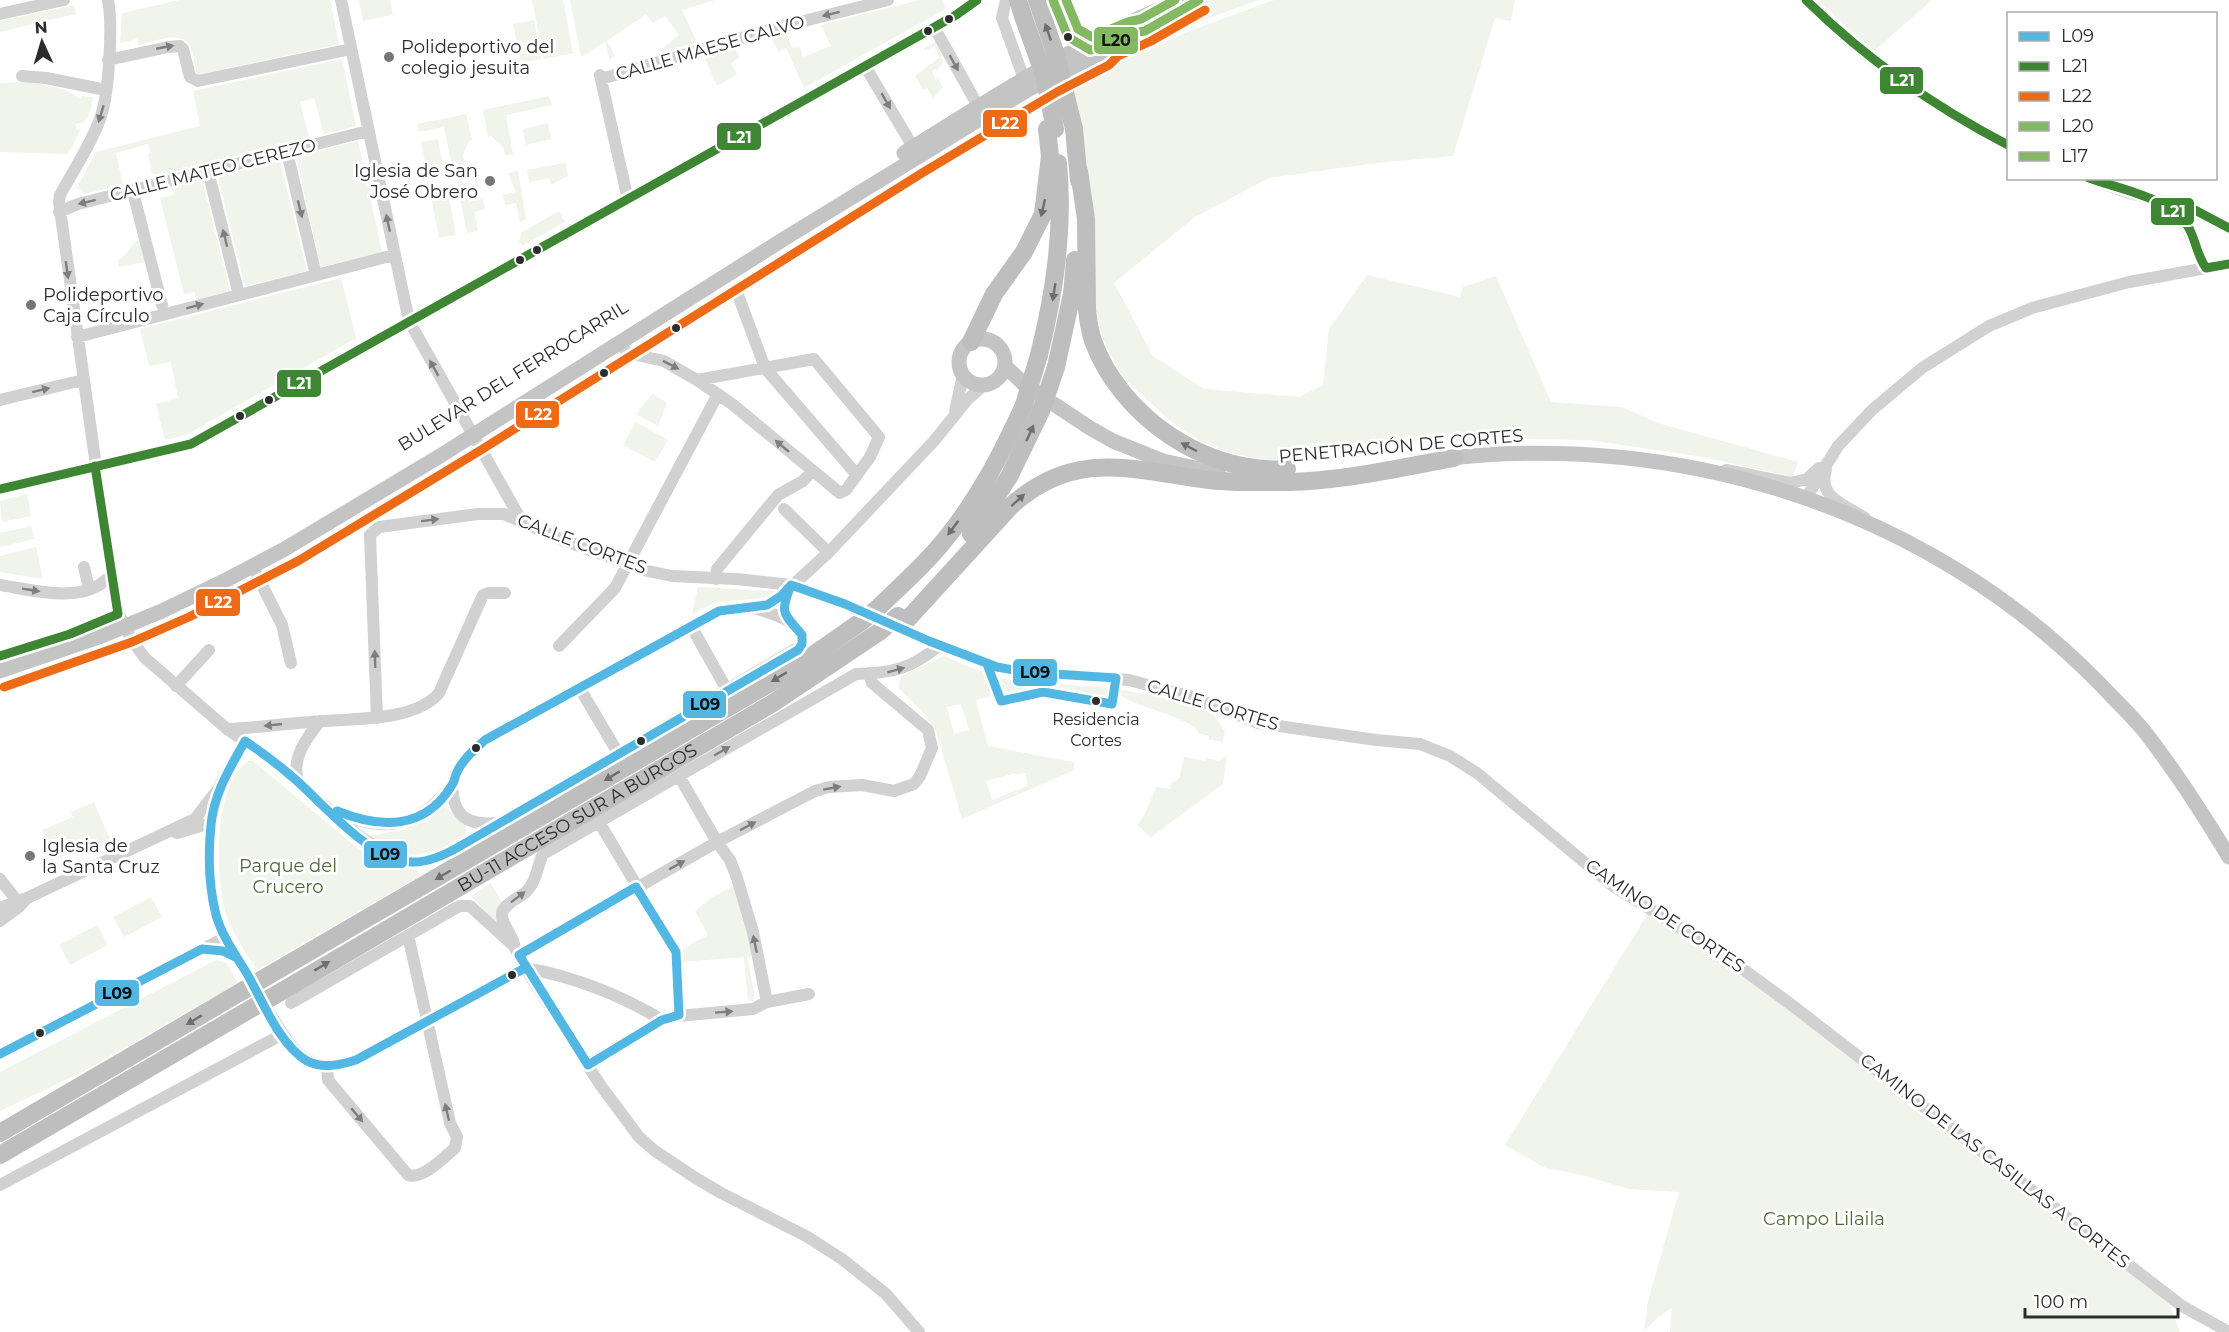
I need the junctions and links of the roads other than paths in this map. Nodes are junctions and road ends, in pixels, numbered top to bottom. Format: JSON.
{"nodes":[{"id":1,"x":64,"y":0,"type":"edge"},
{"id":2,"x":108,"y":0,"type":"edge"},
{"id":3,"x":341,"y":0,"type":"edge"},
{"id":4,"x":888,"y":0,"type":"edge"},
{"id":5,"x":977,"y":0,"type":"edge"},
{"id":6,"x":1006,"y":0,"type":"edge"},
{"id":7,"x":1036,"y":0,"type":"edge"},
{"id":8,"x":1053,"y":0,"type":"edge"},
{"id":9,"x":1182,"y":0,"type":"edge"},
{"id":10,"x":1199,"y":0,"type":"edge"},
{"id":11,"x":1806,"y":0,"type":"edge"},
{"id":12,"x":968,"y":5,"type":"edge"},
{"id":13,"x":1021,"y":8,"type":"edge"},
{"id":14,"x":0,"y":14,"type":"edge"},
{"id":15,"x":934,"y":27,"type":"junction"},
{"id":16,"x":1145,"y":31,"type":"junction"},
{"id":17,"x":1082,"y":47,"type":"junction"},
{"id":18,"x":351,"y":48,"type":"junction"},
{"id":19,"x":108,"y":60,"type":"junction"},
{"id":20,"x":865,"y":66,"type":"junction"},
{"id":21,"x":22,"y":76,"type":"dead end"},
{"id":22,"x":1024,"y":79,"type":"junction"},
{"id":23,"x":106,"y":90,"type":"junction"},
{"id":24,"x":976,"y":103,"type":"junction"},
{"id":25,"x":1051,"y":129,"type":"junction"},
{"id":26,"x":368,"y":131,"type":"junction"},
{"id":27,"x":947,"y":138,"type":"junction"},
{"id":28,"x":2007,"y":145,"type":"edge"},
{"id":29,"x":913,"y":147,"type":"junction"},
{"id":30,"x":287,"y":152,"type":"junction"},
{"id":31,"x":208,"y":171,"type":"junction"},
{"id":32,"x":1079,"y":171,"type":"junction"},
{"id":33,"x":2094,"y":180,"type":"edge"},
{"id":34,"x":134,"y":196,"type":"dead end"},
{"id":35,"x":2146,"y":197,"type":"junction"},
{"id":36,"x":628,"y":200,"type":"junction"},
{"id":37,"x":59,"y":212,"type":"junction"},
{"id":38,"x":2229,"y":228,"type":"edge"},
{"id":39,"x":2195,"y":248,"type":"junction"},
{"id":40,"x":394,"y":255,"type":"junction"},
{"id":41,"x":2229,"y":264,"type":"edge"},
{"id":42,"x":2206,"y":268,"type":"junction"},
{"id":43,"x":2181,"y":272,"type":"junction"},
{"id":44,"x":316,"y":275,"type":"junction"},
{"id":45,"x":239,"y":295,"type":"junction"},
{"id":46,"x":738,"y":296,"type":"dead end"},
{"id":47,"x":162,"y":305,"type":"dead end"},
{"id":48,"x":409,"y":321,"type":"junction"},
{"id":49,"x":77,"y":337,"type":"junction"},
{"id":50,"x":971,"y":342,"type":"junction"},
{"id":51,"x":623,"y":348,"type":"junction"},
{"id":52,"x":765,"y":368,"type":"junction"},
{"id":53,"x":963,"y":375,"type":"junction"},
{"id":54,"x":995,"y":377,"type":"junction"},
{"id":55,"x":83,"y":380,"type":"junction"},
{"id":56,"x":697,"y":380,"type":"junction"},
{"id":57,"x":718,"y":394,"type":"junction"},
{"id":58,"x":0,"y":400,"type":"edge"},
{"id":59,"x":1032,"y":408,"type":"junction"},
{"id":60,"x":954,"y":415,"type":"junction"},
{"id":61,"x":470,"y":432,"type":"junction"},
{"id":62,"x":1454,"y":458,"type":"junction"},
{"id":63,"x":1829,"y":460,"type":"junction"},
{"id":64,"x":95,"y":466,"type":"junction"},
{"id":65,"x":1704,"y":470,"type":"junction"},
{"id":66,"x":813,"y":471,"type":"junction"},
{"id":67,"x":857,"y":475,"type":"junction"},
{"id":68,"x":0,"y":489,"type":"edge"},
{"id":69,"x":506,"y":494,"type":"junction"},
{"id":70,"x":1806,"y":498,"type":"junction"},
{"id":71,"x":784,"y":509,"type":"dead end"},
{"id":72,"x":490,"y":513,"type":"junction"},
{"id":73,"x":522,"y":521,"type":"junction"},
{"id":74,"x":1891,"y":535,"type":"junction"},
{"id":75,"x":824,"y":548,"type":"dead end"},
{"id":76,"x":628,"y":565,"type":"junction"},
{"id":77,"x":84,"y":567,"type":"dead end"},
{"id":78,"x":253,"y":567,"type":"junction"},
{"id":79,"x":111,"y":574,"type":"junction"},
{"id":80,"x":716,"y":579,"type":"junction"},
{"id":81,"x":94,"y":584,"type":"junction"},
{"id":82,"x":0,"y":585,"type":"edge"},
{"id":83,"x":791,"y":585,"type":"junction"},
{"id":84,"x":113,"y":589,"type":"junction"},
{"id":85,"x":506,"y":593,"type":"dead end"},
{"id":86,"x":754,"y":608,"type":"junction"},
{"id":87,"x":867,"y":613,"type":"junction"},
{"id":88,"x":788,"y":621,"type":"junction"},
{"id":89,"x":122,"y":622,"type":"junction"},
{"id":90,"x":691,"y":626,"type":"junction"},
{"id":91,"x":896,"y":627,"type":"junction"},
{"id":92,"x":940,"y":645,"type":"junction"},
{"id":93,"x":559,"y":646,"type":"dead end"},
{"id":94,"x":209,"y":650,"type":"dead end"},
{"id":95,"x":0,"y":663,"type":"edge"},
{"id":96,"x":291,"y":663,"type":"dead end"},
{"id":97,"x":0,"y":671,"type":"edge"},
{"id":98,"x":869,"y":673,"type":"junction"},
{"id":99,"x":176,"y":686,"type":"junction"},
{"id":100,"x":579,"y":687,"type":"junction"},
{"id":101,"x":727,"y":690,"type":"junction"},
{"id":102,"x":377,"y":718,"type":"junction"},
{"id":103,"x":320,"y":721,"type":"junction"},
{"id":104,"x":227,"y":729,"type":"junction"},
{"id":105,"x":245,"y":741,"type":"junction"},
{"id":106,"x":1420,"y":744,"type":"joint"},
{"id":107,"x":301,"y":751,"type":"junction"},
{"id":108,"x":618,"y":753,"type":"junction"},
{"id":109,"x":274,"y":761,"type":"junction"},
{"id":110,"x":679,"y":776,"type":"junction"},
{"id":111,"x":298,"y":782,"type":"junction"},
{"id":112,"x":452,"y":785,"type":"junction"},
{"id":113,"x":219,"y":788,"type":"junction"},
{"id":114,"x":321,"y":803,"type":"junction"},
{"id":115,"x":436,"y":803,"type":"junction"},
{"id":116,"x":455,"y":806,"type":"junction"},
{"id":117,"x":195,"y":819,"type":"junction"},
{"id":118,"x":599,"y":822,"type":"junction"},
{"id":119,"x":211,"y":823,"type":"junction"},
{"id":120,"x":502,"y":823,"type":"junction"},
{"id":121,"x":179,"y":832,"type":"junction"},
{"id":122,"x":161,"y":836,"type":"junction"},
{"id":123,"x":210,"y":841,"type":"junction"},
{"id":124,"x":717,"y":842,"type":"junction"},
{"id":125,"x":2229,"y":857,"type":"edge"},
{"id":126,"x":0,"y":879,"type":"edge"},
{"id":127,"x":636,"y":887,"type":"junction"},
{"id":128,"x":22,"y":899,"type":"junction"},
{"id":129,"x":0,"y":908,"type":"edge"},
{"id":130,"x":217,"y":918,"type":"junction"},
{"id":131,"x":0,"y":921,"type":"edge"},
{"id":132,"x":408,"y":935,"type":"junction"},
{"id":133,"x":226,"y":937,"type":"junction"},
{"id":134,"x":202,"y":948,"type":"junction"},
{"id":135,"x":516,"y":950,"type":"junction"},
{"id":136,"x":237,"y":958,"type":"junction"},
{"id":137,"x":525,"y":968,"type":"junction"},
{"id":138,"x":251,"y":982,"type":"junction"},
{"id":139,"x":809,"y":994,"type":"dead end"},
{"id":140,"x":767,"y":1002,"type":"junction"},
{"id":141,"x":291,"y":1003,"type":"dead end"},
{"id":142,"x":264,"y":1004,"type":"junction"},
{"id":143,"x":1793,"y":1006,"type":"joint"},
{"id":144,"x":679,"y":1015,"type":"junction"},
{"id":145,"x":662,"y":1020,"type":"junction"},
{"id":146,"x":427,"y":1022,"type":"junction"},
{"id":147,"x":283,"y":1034,"type":"junction"},
{"id":148,"x":0,"y":1053,"type":"edge"},
{"id":149,"x":121,"y":1063,"type":"junction"},
{"id":150,"x":588,"y":1065,"type":"junction"},
{"id":151,"x":327,"y":1066,"type":"junction"},
{"id":152,"x":133,"y":1078,"type":"junction"},
{"id":153,"x":0,"y":1120,"type":"edge"},
{"id":154,"x":0,"y":1133,"type":"edge"},
{"id":155,"x":0,"y":1155,"type":"edge"},
{"id":156,"x":0,"y":1164,"type":"edge"},
{"id":157,"x":0,"y":1185,"type":"edge"},
{"id":158,"x":919,"y":1332,"type":"edge"},
{"id":159,"x":2229,"y":1332,"type":"edge"}],
"edges":[{"from":1,"to":14,"type":"street"},
{"from":2,"to":19,"type":"street"},
{"from":3,"to":18,"type":"street"},
{"from":4,"to":36,"type":"street","name":"CALLE MAESE CALVO","one_way":true},
{"from":5,"to":12,"type":"street"},
{"from":6,"to":22,"type":"street"},
{"from":32,"to":7,"type":"highway","one_way":true,"bridge":true},
{"from":8,"to":17,"type":"street"},
{"from":9,"to":17,"type":"main road","name":"BULEVAR DEL FERROCARRIL"},
{"from":10,"to":16,"type":"main road","name":"BULEVAR DEL FERROCARRIL"},
{"from":11,"to":28,"type":"street"},
{"from":12,"to":15,"type":"street"},
{"from":13,"to":25,"type":"highway","bridge":true},
{"from":15,"to":20,"type":"street"},
{"from":15,"to":24,"type":"street","one_way":true},
{"from":16,"to":17,"type":"street"},
{"from":16,"to":27,"type":"main road","name":"BULEVAR DEL FERROCARRIL"},
{"from":17,"to":22,"type":"main road","name":"BULEVAR DEL FERROCARRIL"},
{"from":19,"to":18,"type":"street","one_way":true},
{"from":18,"to":26,"type":"street"},
{"from":19,"to":23,"type":"street"},
{"from":20,"to":29,"type":"street","one_way":true},
{"from":20,"to":36,"type":"street"},
{"from":21,"to":23,"type":"street"},
{"from":22,"to":24,"type":"main road","name":"BULEVAR DEL FERROCARRIL"},
{"from":22,"to":27,"type":"street","name":"BULEVAR DEL FERROCARRIL"},
{"from":23,"to":37,"type":"street","one_way":true},
{"from":24,"to":29,"type":"main road","name":"BULEVAR DEL FERROCARRIL"},
{"from":25,"to":50,"type":"highway","one_way":true},
{"from":25,"to":59,"type":"highway","one_way":true,"bridge":true},
{"from":26,"to":30,"type":"street","name":"CALLE MATEO CEREZO"},
{"from":40,"to":26,"type":"street","one_way":true},
{"from":27,"to":51,"type":"main road","name":"BULEVAR DEL FERROCARRIL"},
{"from":29,"to":61,"type":"main road","name":"BULEVAR DEL FERROCARRIL"},
{"from":30,"to":31,"type":"street","name":"CALLE MATEO CEREZO"},
{"from":30,"to":44,"type":"street","one_way":true},
{"from":31,"to":37,"type":"street","name":"CALLE MATEO CEREZO","one_way":true},
{"from":45,"to":31,"type":"street","one_way":true},
{"from":32,"to":59,"type":"highway","bridge":true},
{"from":62,"to":32,"type":"highway","one_way":true},
{"from":33,"to":35,"type":"street"},
{"from":34,"to":47,"type":"street"},
{"from":35,"to":38,"type":"street"},
{"from":35,"to":39,"type":"street"},
{"from":36,"to":48,"type":"street"},
{"from":37,"to":49,"type":"street","one_way":true},
{"from":39,"to":42,"type":"street"},
{"from":39,"to":43,"type":"street"},
{"from":40,"to":44,"type":"street"},
{"from":40,"to":48,"type":"street"},
{"from":41,"to":42,"type":"street"},
{"from":42,"to":43,"type":"street"},
{"from":43,"to":63,"type":"street"},
{"from":44,"to":45,"type":"street"},
{"from":49,"to":45,"type":"street","one_way":true},
{"from":46,"to":52,"type":"street"},
{"from":61,"to":48,"type":"street","one_way":true},
{"from":48,"to":64,"type":"street"},
{"from":49,"to":55,"type":"street"},
{"from":50,"to":53,"type":"main road"},
{"from":50,"to":54,"type":"main road"},
{"from":51,"to":56,"type":"street","one_way":true},
{"from":51,"to":61,"type":"main road","name":"BULEVAR DEL FERROCARRIL"},
{"from":52,"to":56,"type":"street"},
{"from":52,"to":67,"type":"street"},
{"from":52,"to":67,"type":"street"},
{"from":53,"to":54,"type":"main road"},
{"from":53,"to":60,"type":"street"},
{"from":54,"to":60,"type":"street"},
{"from":54,"to":62,"type":"main road","name":"PENETRACIÓN DE CORTES"},
{"from":58,"to":55,"type":"street","one_way":true},
{"from":55,"to":64,"type":"street"},
{"from":56,"to":57,"type":"street"},
{"from":66,"to":57,"type":"street","one_way":true},
{"from":57,"to":76,"type":"street"},
{"from":59,"to":87,"type":"highway","name":"BU-11 ACCESO SUR A BURGOS","one_way":true},
{"from":91,"to":59,"type":"highway","one_way":true},
{"from":60,"to":83,"type":"street"},
{"from":61,"to":69,"type":"street"},
{"from":61,"to":78,"type":"main road","name":"BULEVAR DEL FERROCARRIL"},
{"from":61,"to":89,"type":"main road","name":"BULEVAR DEL FERROCARRIL"},
{"from":62,"to":65,"type":"main road","name":"PENETRACIÓN DE CORTES"},
{"from":91,"to":62,"type":"highway","one_way":true},
{"from":63,"to":65,"type":"street"},
{"from":63,"to":70,"type":"street"},
{"from":63,"to":74,"type":"street"},
{"from":64,"to":68,"type":"street"},
{"from":64,"to":79,"type":"street"},
{"from":65,"to":70,"type":"main road","name":"PENETRACIÓN DE CORTES"},
{"from":66,"to":67,"type":"street"},
{"from":66,"to":80,"type":"street"},
{"from":69,"to":72,"type":"street"},
{"from":69,"to":73,"type":"street"},
{"from":70,"to":74,"type":"main road","name":"PENETRACIÓN DE CORTES"},
{"from":71,"to":75,"type":"street"},
{"from":72,"to":73,"type":"street","name":"CALLE CORTES"},
{"from":102,"to":72,"type":"street","name":"CALLE CORTES","one_way":true},
{"from":73,"to":76,"type":"street","name":"CALLE CORTES"},
{"from":74,"to":125,"type":"main road","name":"PENETRACIÓN DE CORTES"},
{"from":76,"to":80,"type":"street","name":"CALLE CORTES"},
{"from":76,"to":93,"type":"street"},
{"from":77,"to":81,"type":"street"},
{"from":78,"to":89,"type":"main road","name":"BULEVAR DEL FERROCARRIL"},
{"from":78,"to":96,"type":"street"},
{"from":79,"to":81,"type":"street"},
{"from":79,"to":84,"type":"street"},
{"from":80,"to":83,"type":"street","name":"CALLE CORTES"},
{"from":82,"to":81,"type":"street","one_way":true},
{"from":81,"to":84,"type":"street"},
{"from":83,"to":86,"type":"street"},
{"from":83,"to":87,"type":"street","name":"CALLE CORTES"},
{"from":83,"to":88,"type":"street"},
{"from":84,"to":89,"type":"street"},
{"from":85,"to":102,"type":"street"},
{"from":86,"to":88,"type":"street"},
{"from":86,"to":90,"type":"street"},
{"from":87,"to":138,"type":"highway","name":"BU-11 ACCESO SUR A BURGOS","one_way":true},
{"from":88,"to":101,"type":"street"},
{"from":89,"to":95,"type":"main road","name":"BULEVAR DEL FERROCARRIL"},
{"from":89,"to":97,"type":"main road","name":"BULEVAR DEL FERROCARRIL"},
{"from":89,"to":99,"type":"street"},
{"from":90,"to":100,"type":"street"},
{"from":90,"to":101,"type":"street"},
{"from":91,"to":92,"type":"street","name":"CALLE CORTES"},
{"from":142,"to":91,"type":"highway","name":"BU-11 ACCESO SUR A BURGOS","one_way":true},
{"from":98,"to":92,"type":"street","one_way":true},
{"from":92,"to":106,"type":"street","name":"CALLE CORTES"},
{"from":94,"to":99,"type":"street"},
{"from":110,"to":98,"type":"street","one_way":true},
{"from":124,"to":98,"type":"street","one_way":true},
{"from":99,"to":104,"type":"street"},
{"from":100,"to":108,"type":"street"},
{"from":100,"to":112,"type":"street"},
{"from":101,"to":108,"type":"street"},
{"from":102,"to":103,"type":"street"},
{"from":103,"to":104,"type":"street","one_way":true},
{"from":103,"to":107,"type":"street"},
{"from":104,"to":105,"type":"street"},
{"from":105,"to":109,"type":"street"},
{"from":105,"to":113,"type":"street"},
{"from":106,"to":143,"type":"street","name":"CAMINO DE CORTES"},
{"from":107,"to":109,"type":"street"},
{"from":107,"to":111,"type":"street"},
{"from":108,"to":120,"type":"street"},
{"from":109,"to":111,"type":"street"},
{"from":110,"to":118,"type":"street"},
{"from":110,"to":124,"type":"street"},
{"from":111,"to":114,"type":"street"},
{"from":112,"to":115,"type":"street"},
{"from":112,"to":116,"type":"street"},
{"from":113,"to":117,"type":"street"},
{"from":113,"to":119,"type":"street"},
{"from":114,"to":115,"type":"street"},
{"from":114,"to":120,"type":"street"},
{"from":115,"to":116,"type":"street"},
{"from":116,"to":120,"type":"street"},
{"from":117,"to":119,"type":"street"},
{"from":117,"to":122,"type":"street"},
{"from":118,"to":127,"type":"street"},
{"from":135,"to":118,"type":"street","one_way":true},
{"from":119,"to":121,"type":"street"},
{"from":119,"to":123,"type":"street"},
{"from":121,"to":122,"type":"street"},
{"from":121,"to":123,"type":"street"},
{"from":122,"to":128,"type":"street"},
{"from":123,"to":130,"type":"street"},
{"from":127,"to":124,"type":"street","one_way":true},
{"from":140,"to":124,"type":"street","one_way":true},
{"from":126,"to":128,"type":"street"},
{"from":127,"to":135,"type":"street"},
{"from":127,"to":144,"type":"street"},
{"from":128,"to":129,"type":"street"},
{"from":128,"to":131,"type":"street"},
{"from":130,"to":133,"type":"street"},
{"from":130,"to":134,"type":"street"},
{"from":132,"to":135,"type":"street"},
{"from":132,"to":141,"type":"street"},
{"from":132,"to":146,"type":"street"},
{"from":133,"to":134,"type":"street"},
{"from":133,"to":136,"type":"street"},
{"from":134,"to":136,"type":"street"},
{"from":134,"to":148,"type":"street"},
{"from":135,"to":137,"type":"street"},
{"from":136,"to":138,"type":"street"},
{"from":137,"to":145,"type":"street"},
{"from":137,"to":146,"type":"street"},
{"from":137,"to":150,"type":"street"},
{"from":138,"to":149,"type":"highway","name":"BU-11 ACCESO SUR A BURGOS","one_way":true},
{"from":139,"to":140,"type":"street"},
{"from":144,"to":140,"type":"street","one_way":true},
{"from":142,"to":147,"type":"street"},
{"from":142,"to":152,"type":"highway","name":"BU-11 ACCESO SUR A BURGOS"},
{"from":143,"to":159,"type":"street","name":"CAMINO DE LAS CASILLAS A CORTES"},
{"from":144,"to":145,"type":"street"},
{"from":145,"to":150,"type":"street"},
{"from":146,"to":151,"type":"street"},
{"from":151,"to":146,"type":"street","one_way":true},
{"from":147,"to":151,"type":"street"},
{"from":147,"to":157,"type":"street"},
{"from":149,"to":153,"type":"highway"},
{"from":149,"to":154,"type":"highway","name":"BU-11 ACCESO SUR A BURGOS"},
{"from":150,"to":158,"type":"street"},
{"from":152,"to":155,"type":"highway","name":"BU-11 ACCESO SUR A BURGOS"},
{"from":152,"to":156,"type":"highway"}]}
